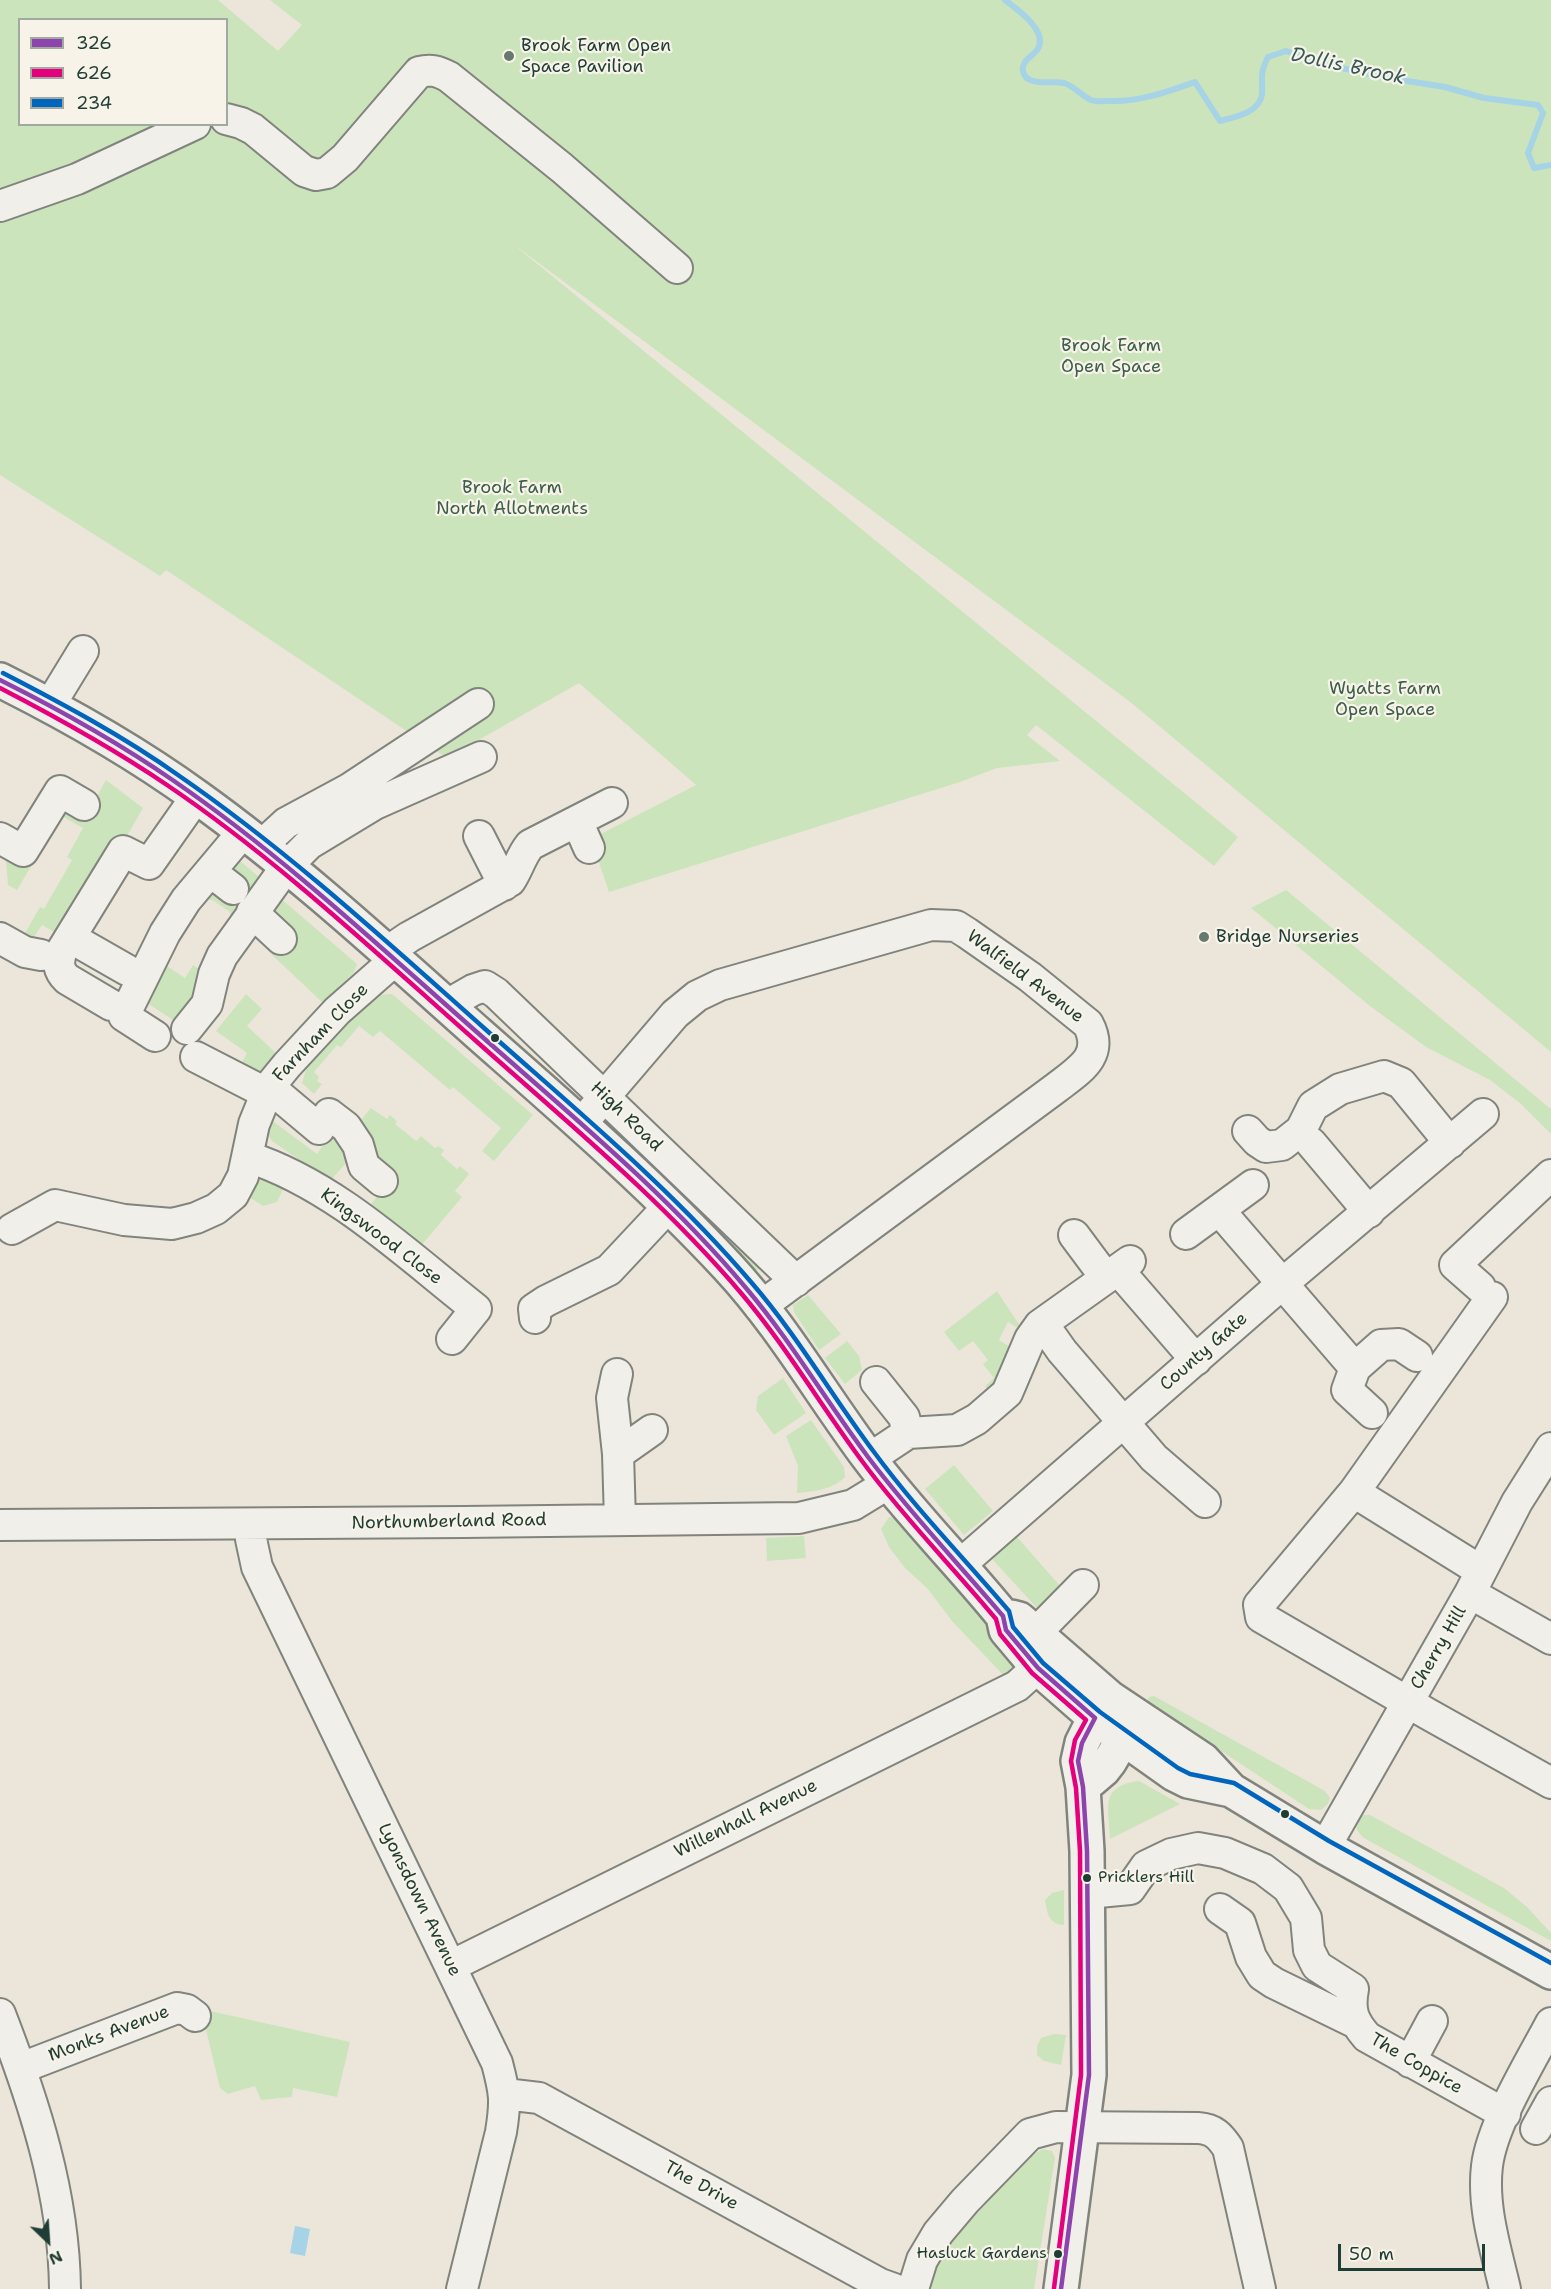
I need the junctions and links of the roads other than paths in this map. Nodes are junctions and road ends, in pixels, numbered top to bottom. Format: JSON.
{"nodes":[{"id":1,"x":228,"y":120,"type":"edge"},
{"id":2,"x":191,"y":126,"type":"edge"},
{"id":3,"x":0,"y":206,"type":"edge"},
{"id":4,"x":677,"y":268,"type":"dead end"},
{"id":5,"x":83,"y":651,"type":"dead end"},
{"id":6,"x":0,"y":680,"type":"edge"},
{"id":7,"x":478,"y":704,"type":"dead end"},
{"id":8,"x":50,"y":705,"type":"junction"},
{"id":9,"x":481,"y":757,"type":"dead end"},
{"id":10,"x":196,"y":797,"type":"junction"},
{"id":11,"x":612,"y":803,"type":"dead end"},
{"id":12,"x":84,"y":805,"type":"dead end"},
{"id":13,"x":577,"y":821,"type":"junction"},
{"id":14,"x":479,"y":836,"type":"dead end"},
{"id":15,"x":252,"y":839,"type":"junction"},
{"id":16,"x":6,"y":842,"type":"edge"},
{"id":17,"x":590,"y":848,"type":"dead end"},
{"id":18,"x":286,"y":867,"type":"junction"},
{"id":19,"x":504,"y":885,"type":"junction"},
{"id":20,"x":252,"y":912,"type":"junction"},
{"id":21,"x":0,"y":938,"type":"edge"},
{"id":22,"x":70,"y":938,"type":"junction"},
{"id":23,"x":280,"y":939,"type":"dead end"},
{"id":24,"x":41,"y":955,"type":"dead end"},
{"id":25,"x":391,"y":956,"type":"junction"},
{"id":26,"x":127,"y":970,"type":"dead end"},
{"id":27,"x":111,"y":1005,"type":"dead end"},
{"id":28,"x":447,"y":1005,"type":"junction"},
{"id":29,"x":188,"y":1029,"type":"dead end"},
{"id":30,"x":155,"y":1036,"type":"dead end"},
{"id":31,"x":196,"y":1057,"type":"dead end"},
{"id":32,"x":268,"y":1090,"type":"junction"},
{"id":33,"x":605,"y":1096,"type":"junction"},
{"id":34,"x":1483,"y":1114,"type":"dead end"},
{"id":35,"x":580,"y":1124,"type":"junction"},
{"id":36,"x":1248,"y":1131,"type":"dead end"},
{"id":37,"x":1450,"y":1143,"type":"junction"},
{"id":38,"x":1310,"y":1144,"type":"dead end"},
{"id":39,"x":248,"y":1156,"type":"junction"},
{"id":40,"x":1551,"y":1175,"type":"edge"},
{"id":41,"x":382,"y":1181,"type":"dead end"},
{"id":42,"x":1253,"y":1185,"type":"dead end"},
{"id":43,"x":669,"y":1207,"type":"junction"},
{"id":44,"x":1219,"y":1210,"type":"junction"},
{"id":45,"x":1369,"y":1212,"type":"junction"},
{"id":46,"x":12,"y":1229,"type":"dead end"},
{"id":47,"x":1186,"y":1234,"type":"dead end"},
{"id":48,"x":1074,"y":1235,"type":"dead end"},
{"id":49,"x":1124,"y":1275,"type":"junction"},
{"id":50,"x":796,"y":1281,"type":"junction"},
{"id":51,"x":1282,"y":1284,"type":"junction"},
{"id":52,"x":760,"y":1307,"type":"junction"},
{"id":53,"x":536,"y":1318,"type":"dead end"},
{"id":54,"x":1050,"y":1334,"type":"dead end"},
{"id":55,"x":452,"y":1340,"type":"dead end"},
{"id":56,"x":1417,"y":1356,"type":"dead end"},
{"id":57,"x":1196,"y":1360,"type":"junction"},
{"id":58,"x":1355,"y":1368,"type":"junction"},
{"id":59,"x":617,"y":1374,"type":"dead end"},
{"id":60,"x":876,"y":1382,"type":"dead end"},
{"id":61,"x":1372,"y":1413,"type":"dead end"},
{"id":62,"x":1123,"y":1423,"type":"junction"},
{"id":63,"x":652,"y":1430,"type":"dead end"},
{"id":64,"x":908,"y":1433,"type":"junction"},
{"id":65,"x":1551,"y":1448,"type":"edge"},
{"id":66,"x":618,"y":1454,"type":"junction"},
{"id":67,"x":869,"y":1458,"type":"junction"},
{"id":68,"x":890,"y":1483,"type":"junction"},
{"id":69,"x":1354,"y":1492,"type":"junction"},
{"id":70,"x":1205,"y":1502,"type":"dead end"},
{"id":71,"x":620,"y":1520,"type":"junction"},
{"id":72,"x":251,"y":1524,"type":"junction"},
{"id":73,"x":0,"y":1525,"type":"edge"},
{"id":74,"x":961,"y":1564,"type":"junction"},
{"id":75,"x":1476,"y":1582,"type":"junction"},
{"id":76,"x":1083,"y":1585,"type":"dead end"},
{"id":77,"x":1551,"y":1638,"type":"edge"},
{"id":78,"x":1037,"y":1650,"type":"junction"},
{"id":79,"x":1408,"y":1703,"type":"junction"},
{"id":80,"x":1116,"y":1717,"type":"junction"},
{"id":81,"x":1551,"y":1783,"type":"edge"},
{"id":82,"x":1325,"y":1847,"type":"junction"},
{"id":83,"x":1088,"y":1893,"type":"junction"},
{"id":84,"x":1220,"y":1909,"type":"dead end"},
{"id":85,"x":451,"y":1966,"type":"junction"},
{"id":86,"x":1551,"y":1972,"type":"edge"},
{"id":87,"x":0,"y":2014,"type":"edge"},
{"id":88,"x":195,"y":2016,"type":"dead end"},
{"id":89,"x":1431,"y":2020,"type":"dead end"},
{"id":90,"x":1354,"y":2022,"type":"junction"},
{"id":91,"x":1551,"y":2023,"type":"edge"},
{"id":92,"x":1410,"y":2062,"type":"junction"},
{"id":93,"x":21,"y":2068,"type":"junction"},
{"id":94,"x":1525,"y":2073,"type":"junction"},
{"id":95,"x":1551,"y":2088,"type":"edge"},
{"id":96,"x":505,"y":2094,"type":"junction"},
{"id":97,"x":1551,"y":2102,"type":"edge"},
{"id":98,"x":1505,"y":2114,"type":"junction"},
{"id":99,"x":1083,"y":2128,"type":"junction"},
{"id":100,"x":1536,"y":2129,"type":"dead end"},
{"id":101,"x":65,"y":2289,"type":"edge"},
{"id":102,"x":462,"y":2289,"type":"edge"},
{"id":103,"x":894,"y":2289,"type":"edge"},
{"id":104,"x":913,"y":2289,"type":"edge"},
{"id":105,"x":1061,"y":2289,"type":"edge"},
{"id":106,"x":1260,"y":2289,"type":"edge"},
{"id":107,"x":1505,"y":2289,"type":"edge"}],
"edges":[{"from":1,"to":4,"type":"street"},
{"from":2,"to":3,"type":"street"},
{"from":5,"to":8,"type":"street"},
{"from":6,"to":8,"type":"main road","name":"High Road"},
{"from":7,"to":15,"type":"street"},
{"from":8,"to":10,"type":"main road","name":"High Road"},
{"from":9,"to":18,"type":"street"},
{"from":10,"to":15,"type":"main road","name":"High Road"},
{"from":10,"to":22,"type":"street"},
{"from":11,"to":13,"type":"street"},
{"from":12,"to":16,"type":"street"},
{"from":13,"to":17,"type":"street"},
{"from":13,"to":19,"type":"street"},
{"from":14,"to":19,"type":"street"},
{"from":15,"to":18,"type":"main road","name":"High Road"},
{"from":15,"to":30,"type":"street"},
{"from":18,"to":20,"type":"street"},
{"from":18,"to":25,"type":"main road","name":"High Road"},
{"from":19,"to":25,"type":"street","name":"Farnham Close"},
{"from":20,"to":23,"type":"street"},
{"from":20,"to":29,"type":"street"},
{"from":21,"to":24,"type":"street"},
{"from":22,"to":26,"type":"street"},
{"from":22,"to":27,"type":"street"},
{"from":25,"to":28,"type":"main road","name":"High Road"},
{"from":25,"to":32,"type":"street","name":"Farnham Close"},
{"from":28,"to":33,"type":"street","name":"High Road"},
{"from":28,"to":35,"type":"main road","name":"High Road"},
{"from":31,"to":32,"type":"street"},
{"from":32,"to":39,"type":"street","name":"Farnham Close"},
{"from":32,"to":41,"type":"street"},
{"from":33,"to":35,"type":"street","name":"Walfield Avenue"},
{"from":33,"to":50,"type":"street","name":"High Road"},
{"from":33,"to":50,"type":"street","name":"Walfield Avenue"},
{"from":34,"to":37,"type":"street","name":"County Gate"},
{"from":35,"to":43,"type":"main road","name":"High Road"},
{"from":36,"to":37,"type":"street"},
{"from":37,"to":45,"type":"street","name":"County Gate"},
{"from":38,"to":45,"type":"street"},
{"from":39,"to":46,"type":"street","name":"Farnham Close"},
{"from":39,"to":55,"type":"street","name":"Kingswood Close"},
{"from":40,"to":69,"type":"street"},
{"from":42,"to":44,"type":"street"},
{"from":43,"to":52,"type":"main road","name":"High Road"},
{"from":43,"to":53,"type":"street"},
{"from":44,"to":47,"type":"street"},
{"from":44,"to":51,"type":"street"},
{"from":45,"to":51,"type":"street","name":"County Gate"},
{"from":48,"to":49,"type":"street"},
{"from":49,"to":57,"type":"street"},
{"from":49,"to":64,"type":"street"},
{"from":50,"to":52,"type":"street","name":"Walfield Avenue"},
{"from":51,"to":57,"type":"street","name":"County Gate"},
{"from":51,"to":58,"type":"street"},
{"from":52,"to":67,"type":"main road","name":"High Road"},
{"from":54,"to":62,"type":"street"},
{"from":56,"to":58,"type":"street"},
{"from":57,"to":62,"type":"street","name":"County Gate"},
{"from":58,"to":61,"type":"street"},
{"from":59,"to":66,"type":"street"},
{"from":60,"to":64,"type":"street"},
{"from":62,"to":70,"type":"street"},
{"from":62,"to":74,"type":"street","name":"County Gate"},
{"from":63,"to":66,"type":"street"},
{"from":64,"to":67,"type":"street"},
{"from":65,"to":75,"type":"street","name":"Cherry Hill"},
{"from":66,"to":71,"type":"street"},
{"from":67,"to":68,"type":"main road","name":"High Road"},
{"from":68,"to":71,"type":"street","name":"Northumberland Road"},
{"from":68,"to":74,"type":"main road","name":"High Road"},
{"from":69,"to":75,"type":"street"},
{"from":69,"to":79,"type":"street"},
{"from":71,"to":72,"type":"street","name":"Northumberland Road"},
{"from":72,"to":73,"type":"street","name":"Northumberland Road"},
{"from":72,"to":85,"type":"street","name":"Lyonsdown Avenue"},
{"from":74,"to":78,"type":"main road","name":"High Road"},
{"from":75,"to":77,"type":"street"},
{"from":75,"to":79,"type":"street","name":"Cherry Hill"},
{"from":76,"to":78,"type":"street","name":"Willenhall Avenue"},
{"from":78,"to":80,"type":"main road","name":"High Road"},
{"from":78,"to":85,"type":"street","name":"Willenhall Avenue"},
{"from":79,"to":81,"type":"street"},
{"from":79,"to":82,"type":"street","name":"Cherry Hill"},
{"from":80,"to":82,"type":"main road"},
{"from":80,"to":83,"type":"main road"},
{"from":82,"to":86,"type":"main road"},
{"from":83,"to":90,"type":"street","name":"The Coppice"},
{"from":83,"to":99,"type":"main road"},
{"from":84,"to":90,"type":"street"},
{"from":85,"to":96,"type":"street","name":"Lyonsdown Avenue"},
{"from":87,"to":93,"type":"street"},
{"from":88,"to":93,"type":"street","name":"Monks Avenue"},
{"from":89,"to":92,"type":"street"},
{"from":90,"to":92,"type":"street","name":"The Coppice"},
{"from":91,"to":94,"type":"street"},
{"from":92,"to":98,"type":"street","name":"The Coppice"},
{"from":93,"to":101,"type":"street"},
{"from":94,"to":95,"type":"street"},
{"from":94,"to":98,"type":"street"},
{"from":96,"to":102,"type":"street","name":"Lyonsdown Avenue"},
{"from":96,"to":103,"type":"street","name":"The Drive"},
{"from":97,"to":100,"type":"street"},
{"from":98,"to":107,"type":"street"},
{"from":99,"to":104,"type":"street"},
{"from":99,"to":105,"type":"main road"},
{"from":99,"to":106,"type":"street"}]}
